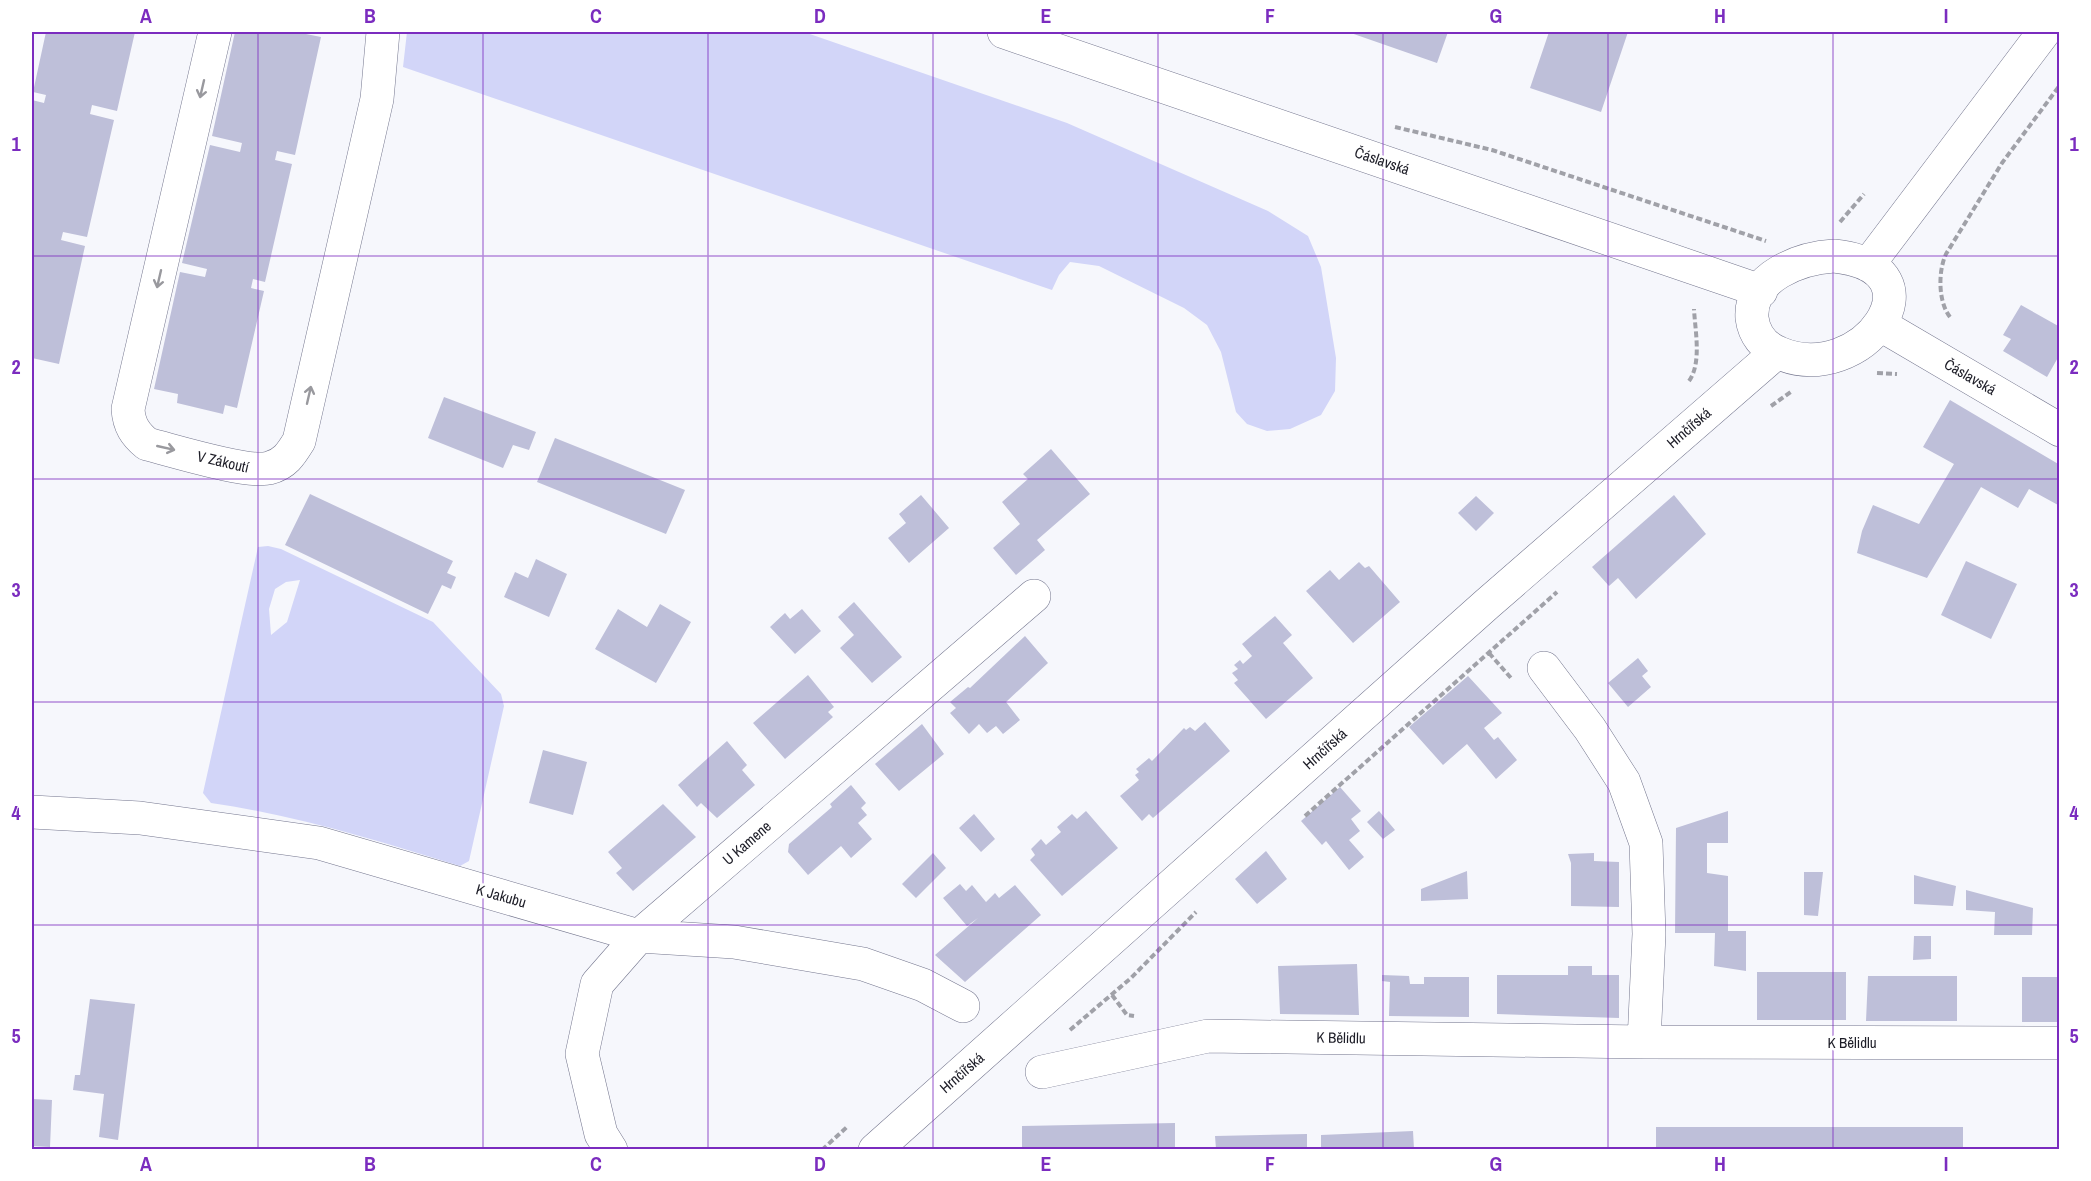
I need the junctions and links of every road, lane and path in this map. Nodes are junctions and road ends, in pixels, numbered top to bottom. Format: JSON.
{"nodes":[{"id":1,"x":215,"y":32,"type":"edge"},
{"id":2,"x":382,"y":32,"type":"edge"},
{"id":3,"x":1004,"y":32,"type":"edge"},
{"id":4,"x":2044,"y":32,"type":"edge"},
{"id":5,"x":2060,"y":86,"type":"edge"},
{"id":6,"x":1392,"y":127,"type":"dead end"},
{"id":7,"x":1864,"y":194,"type":"dead end"},
{"id":8,"x":1836,"y":226,"type":"dead end"},
{"id":9,"x":1769,"y":242,"type":"dead end"},
{"id":10,"x":1868,"y":265,"type":"junction"},
{"id":11,"x":1761,"y":291,"type":"junction"},
{"id":12,"x":1950,"y":317,"type":"dead end"},
{"id":13,"x":1881,"y":325,"type":"junction"},
{"id":14,"x":1777,"y":352,"type":"junction"},
{"id":15,"x":1874,"y":373,"type":"dead end"},
{"id":16,"x":1908,"y":375,"type":"dead end"},
{"id":17,"x":1802,"y":385,"type":"dead end"},
{"id":18,"x":1768,"y":408,"type":"dead end"},
{"id":19,"x":2060,"y":429,"type":"edge"},
{"id":20,"x":1559,"y":590,"type":"dead end"},
{"id":21,"x":1034,"y":596,"type":"dead end"},
{"id":22,"x":1489,"y":653,"type":"junction"},
{"id":23,"x":1544,"y":668,"type":"dead end"},
{"id":24,"x":1513,"y":680,"type":"dead end"},
{"id":25,"x":32,"y":812,"type":"edge"},
{"id":26,"x":1300,"y":819,"type":"dead end"},
{"id":27,"x":1201,"y":907,"type":"dead end"},
{"id":28,"x":639,"y":936,"type":"junction"},
{"id":29,"x":963,"y":1006,"type":"dead end"},
{"id":30,"x":1068,"y":1032,"type":"dead end"},
{"id":31,"x":1644,"y":1042,"type":"junction"},
{"id":32,"x":2060,"y":1043,"type":"edge"},
{"id":33,"x":1042,"y":1072,"type":"dead end"},
{"id":34,"x":610,"y":1149,"type":"edge"},
{"id":35,"x":875,"y":1149,"type":"edge"}],
"edges":[{"from":1,"to":2,"type":"street","name":"V Zákoutí","one_way":true},
{"from":3,"to":11,"type":"street","name":"Čáslavská"},
{"from":4,"to":10,"type":"street"},
{"from":5,"to":12,"type":"path"},
{"from":6,"to":9,"type":"path"},
{"from":7,"to":8,"type":"path"},
{"from":10,"to":11,"type":"street"},
{"from":10,"to":13,"type":"street"},
{"from":11,"to":14,"type":"street"},
{"from":13,"to":14,"type":"street"},
{"from":13,"to":19,"type":"street","name":"Čáslavská"},
{"from":14,"to":35,"type":"street","name":"Hrnčířská"},
{"from":15,"to":16,"type":"path"},
{"from":17,"to":18,"type":"path"},
{"from":20,"to":22,"type":"path"},
{"from":21,"to":28,"type":"street","name":"U Kamene"},
{"from":22,"to":24,"type":"path"},
{"from":22,"to":26,"type":"path"},
{"from":23,"to":31,"type":"street"},
{"from":25,"to":28,"type":"street","name":"K Jakubu"},
{"from":27,"to":30,"type":"path"},
{"from":28,"to":29,"type":"street","name":"K Jakubu"},
{"from":28,"to":34,"type":"street","name":"U Kamene"},
{"from":31,"to":32,"type":"street","name":"K Bělidlu"},
{"from":31,"to":33,"type":"street","name":"K Bělidlu"}]}
